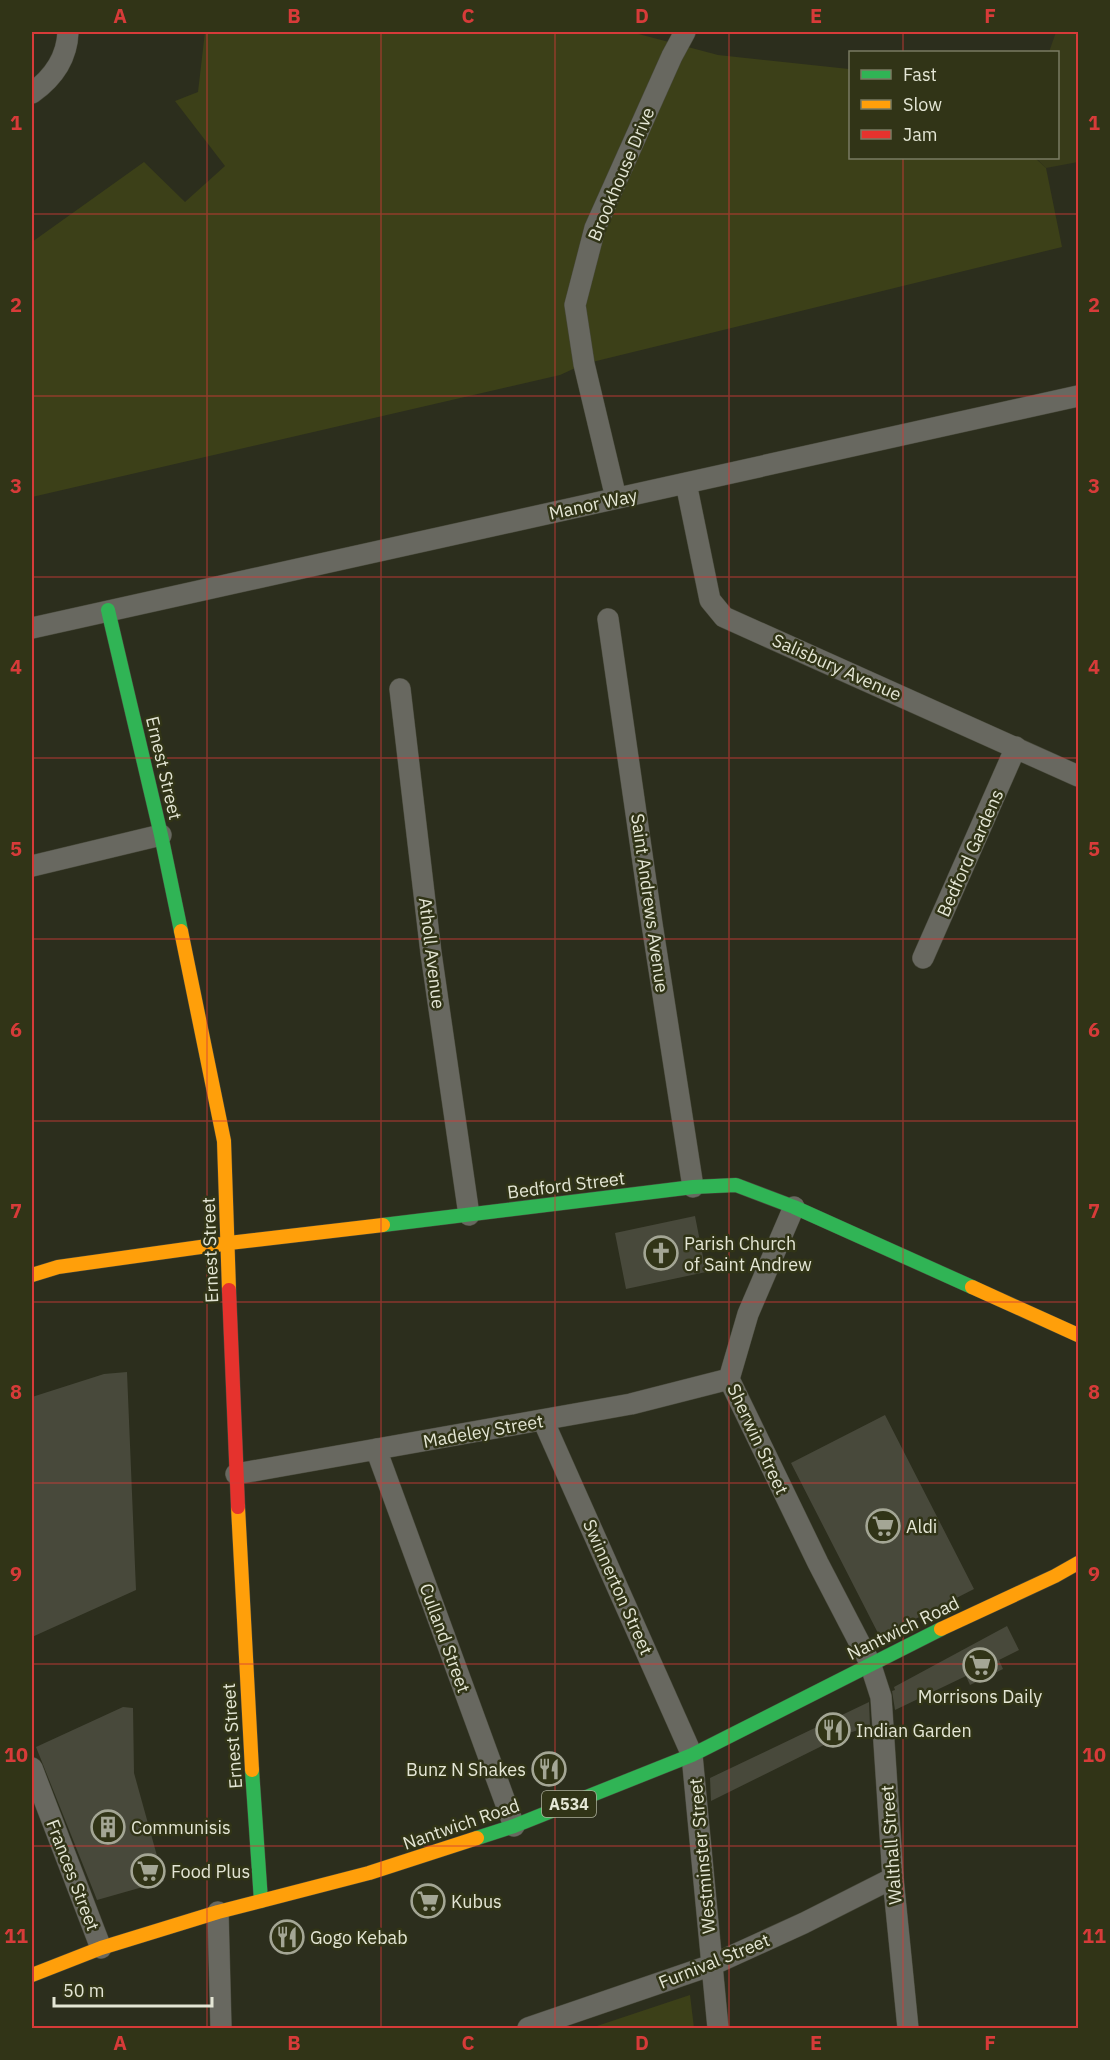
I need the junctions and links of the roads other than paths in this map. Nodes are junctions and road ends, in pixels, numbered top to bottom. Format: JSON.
{"nodes":[{"id":1,"x":68,"y":32,"type":"edge"},
{"id":2,"x":685,"y":32,"type":"edge"},
{"id":3,"x":32,"y":93,"type":"edge"},
{"id":4,"x":1078,"y":396,"type":"edge"},
{"id":5,"x":686,"y":483,"type":"junction"},
{"id":6,"x":616,"y":498,"type":"junction"},
{"id":7,"x":108,"y":610,"type":"junction"},
{"id":8,"x":608,"y":620,"type":"dead end"},
{"id":9,"x":32,"y":628,"type":"edge"},
{"id":10,"x":400,"y":689,"type":"dead end"},
{"id":11,"x":1016,"y":747,"type":"junction"},
{"id":12,"x":1078,"y":776,"type":"edge"},
{"id":13,"x":161,"y":835,"type":"junction"},
{"id":14,"x":32,"y":866,"type":"edge"},
{"id":15,"x":923,"y":958,"type":"dead end"},
{"id":16,"x":693,"y":1186,"type":"junction"},
{"id":17,"x":794,"y":1207,"type":"junction"},
{"id":18,"x":469,"y":1215,"type":"junction"},
{"id":19,"x":229,"y":1243,"type":"junction"},
{"id":20,"x":32,"y":1275,"type":"edge"},
{"id":21,"x":1078,"y":1335,"type":"edge"},
{"id":22,"x":729,"y":1379,"type":"junction"},
{"id":23,"x":543,"y":1420,"type":"junction"},
{"id":24,"x":376,"y":1449,"type":"junction"},
{"id":25,"x":236,"y":1474,"type":"junction"},
{"id":26,"x":1078,"y":1563,"type":"edge"},
{"id":27,"x":870,"y":1663,"type":"junction"},
{"id":28,"x":692,"y":1755,"type":"junction"},
{"id":29,"x":32,"y":1768,"type":"edge"},
{"id":30,"x":514,"y":1826,"type":"junction"},
{"id":31,"x":893,"y":1878,"type":"junction"},
{"id":32,"x":261,"y":1900,"type":"junction"},
{"id":33,"x":218,"y":1912,"type":"junction"},
{"id":34,"x":101,"y":1948,"type":"junction"},
{"id":35,"x":712,"y":1965,"type":"junction"},
{"id":36,"x":32,"y":1975,"type":"edge"},
{"id":37,"x":221,"y":2028,"type":"edge"},
{"id":38,"x":528,"y":2028,"type":"edge"},
{"id":39,"x":718,"y":2028,"type":"edge"},
{"id":40,"x":908,"y":2028,"type":"edge"}],
"edges":[{"from":1,"to":3,"type":"street"},
{"from":2,"to":6,"type":"street","name":"Brookhouse Drive"},
{"from":4,"to":5,"type":"street","name":"Manor Way"},
{"from":5,"to":6,"type":"street","name":"Manor Way"},
{"from":5,"to":11,"type":"street","name":"Salisbury Avenue"},
{"from":6,"to":7,"type":"street","name":"Manor Way"},
{"from":7,"to":9,"type":"street","name":"Manor Way"},
{"from":7,"to":13,"type":"street","name":"Ernest Street"},
{"from":8,"to":16,"type":"street","name":"Saint Andrews Avenue"},
{"from":10,"to":18,"type":"street","name":"Atholl Avenue"},
{"from":11,"to":12,"type":"street","name":"Salisbury Avenue"},
{"from":11,"to":15,"type":"street","name":"Bedford Gardens"},
{"from":13,"to":14,"type":"street"},
{"from":13,"to":19,"type":"street","name":"Ernest Street"},
{"from":16,"to":17,"type":"street","name":"Bedford Street"},
{"from":16,"to":18,"type":"street","name":"Bedford Street"},
{"from":17,"to":21,"type":"street","name":"Bedford Street"},
{"from":17,"to":22,"type":"street","name":"Sherwin Street"},
{"from":18,"to":19,"type":"street","name":"Bedford Street"},
{"from":19,"to":20,"type":"street","name":"Bedford Street"},
{"from":19,"to":25,"type":"street","name":"Ernest Street"},
{"from":22,"to":23,"type":"street","name":"Madeley Street"},
{"from":22,"to":27,"type":"street","name":"Sherwin Street"},
{"from":23,"to":24,"type":"street","name":"Madeley Street"},
{"from":23,"to":28,"type":"street","name":"Swinnerton Street"},
{"from":24,"to":25,"type":"street","name":"Madeley Street"},
{"from":24,"to":30,"type":"street","name":"Culland Street"},
{"from":25,"to":32,"type":"street","name":"Ernest Street"},
{"from":26,"to":27,"type":"street","name":"Nantwich Road","number":"A534"},
{"from":27,"to":28,"type":"street","name":"Nantwich Road","number":"A534"},
{"from":27,"to":31,"type":"street","name":"Walthall Street"},
{"from":28,"to":30,"type":"street","name":"Nantwich Road","number":"A534"},
{"from":28,"to":35,"type":"street","name":"Westminster Street"},
{"from":29,"to":34,"type":"street","name":"Frances Street"},
{"from":30,"to":32,"type":"street","name":"Nantwich Road","number":"A534"},
{"from":31,"to":35,"type":"street","name":"Furnival Street"},
{"from":31,"to":40,"type":"street","name":"Walthall Street"},
{"from":32,"to":33,"type":"street","name":"Nantwich Road","number":"A534"},
{"from":33,"to":34,"type":"street","name":"Nantwich Road","number":"A534"},
{"from":33,"to":37,"type":"street"},
{"from":34,"to":36,"type":"street","name":"Nantwich Road","number":"A534"},
{"from":35,"to":38,"type":"street","name":"Furnival Street"},
{"from":35,"to":39,"type":"street","name":"Westminster Street"}]}
